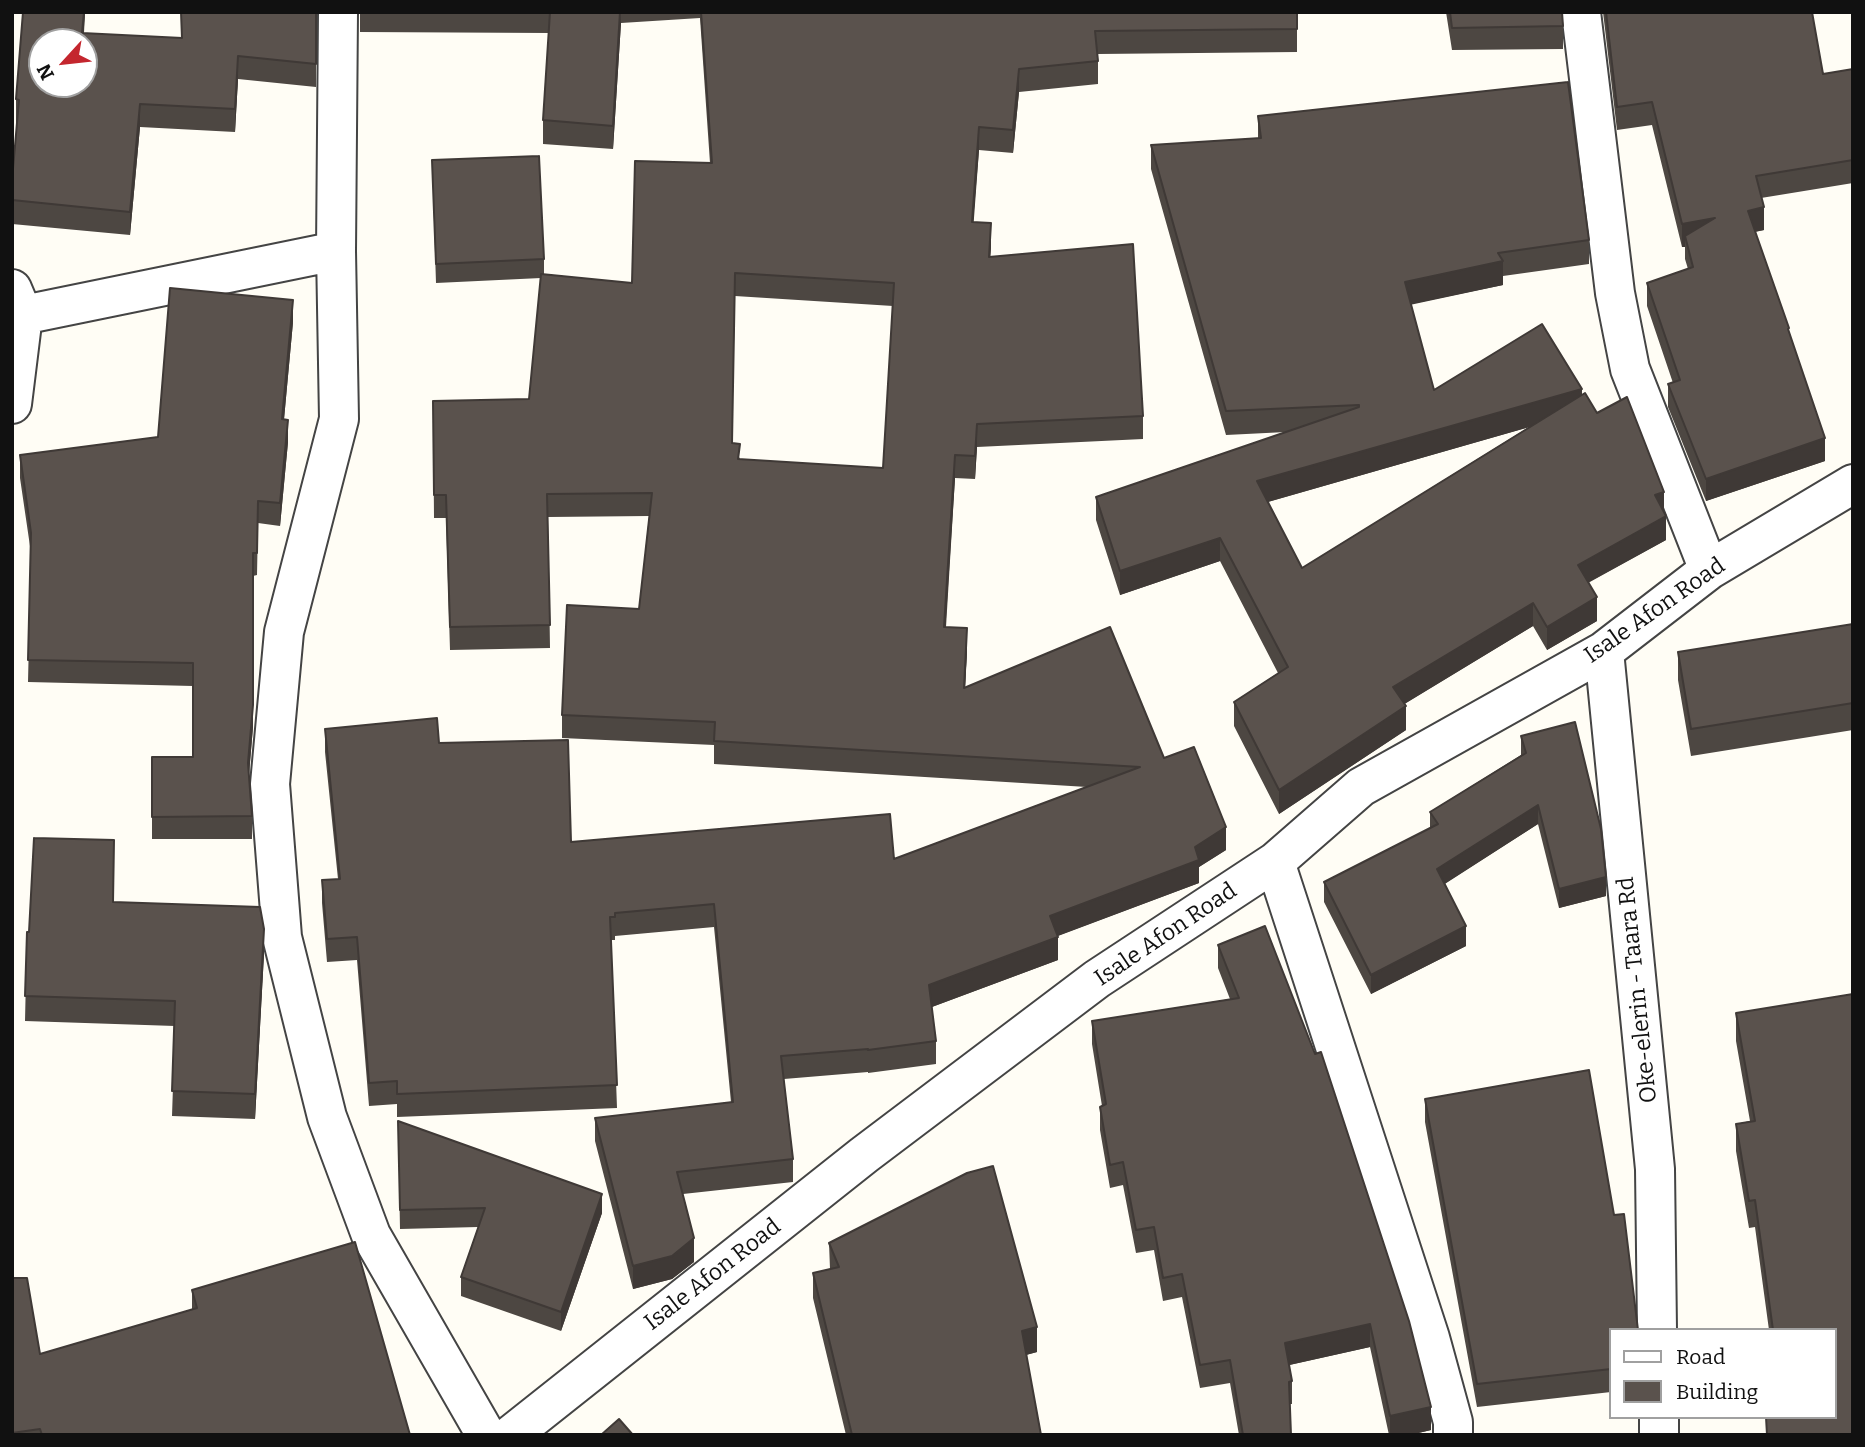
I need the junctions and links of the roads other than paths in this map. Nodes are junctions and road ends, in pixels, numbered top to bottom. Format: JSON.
{"nodes":[{"id":1,"x":338,"y":12,"type":"edge"},
{"id":2,"x":1581,"y":12,"type":"edge"},
{"id":3,"x":336,"y":251,"type":"junction"},
{"id":4,"x":18,"y":302,"type":"edge"},
{"id":5,"x":12,"y":404,"type":"edge"},
{"id":6,"x":1853,"y":484,"type":"edge"},
{"id":7,"x":1709,"y":570,"type":"junction"},
{"id":8,"x":1604,"y":651,"type":"junction"},
{"id":9,"x":1275,"y":862,"type":"junction"},
{"id":10,"x":1657,"y":1328,"type":"edge"},
{"id":11,"x":486,"y":1435,"type":"edge"},
{"id":12,"x":511,"y":1435,"type":"edge"},
{"id":13,"x":1453,"y":1435,"type":"edge"}],
"edges":[{"from":1,"to":3,"type":"street"},
{"from":2,"to":7,"type":"street"},
{"from":3,"to":4,"type":"street"},
{"from":3,"to":11,"type":"street"},
{"from":4,"to":5,"type":"street"},
{"from":6,"to":7,"type":"street","name":"Isale Afon Road"},
{"from":7,"to":8,"type":"street","name":"Isale Afon Road"},
{"from":8,"to":9,"type":"street","name":"Isale Afon Road"},
{"from":8,"to":10,"type":"street","name":"Oke-elerin - Taara Rd"},
{"from":9,"to":12,"type":"street","name":"Isale Afon Road"},
{"from":9,"to":13,"type":"street"}]}
